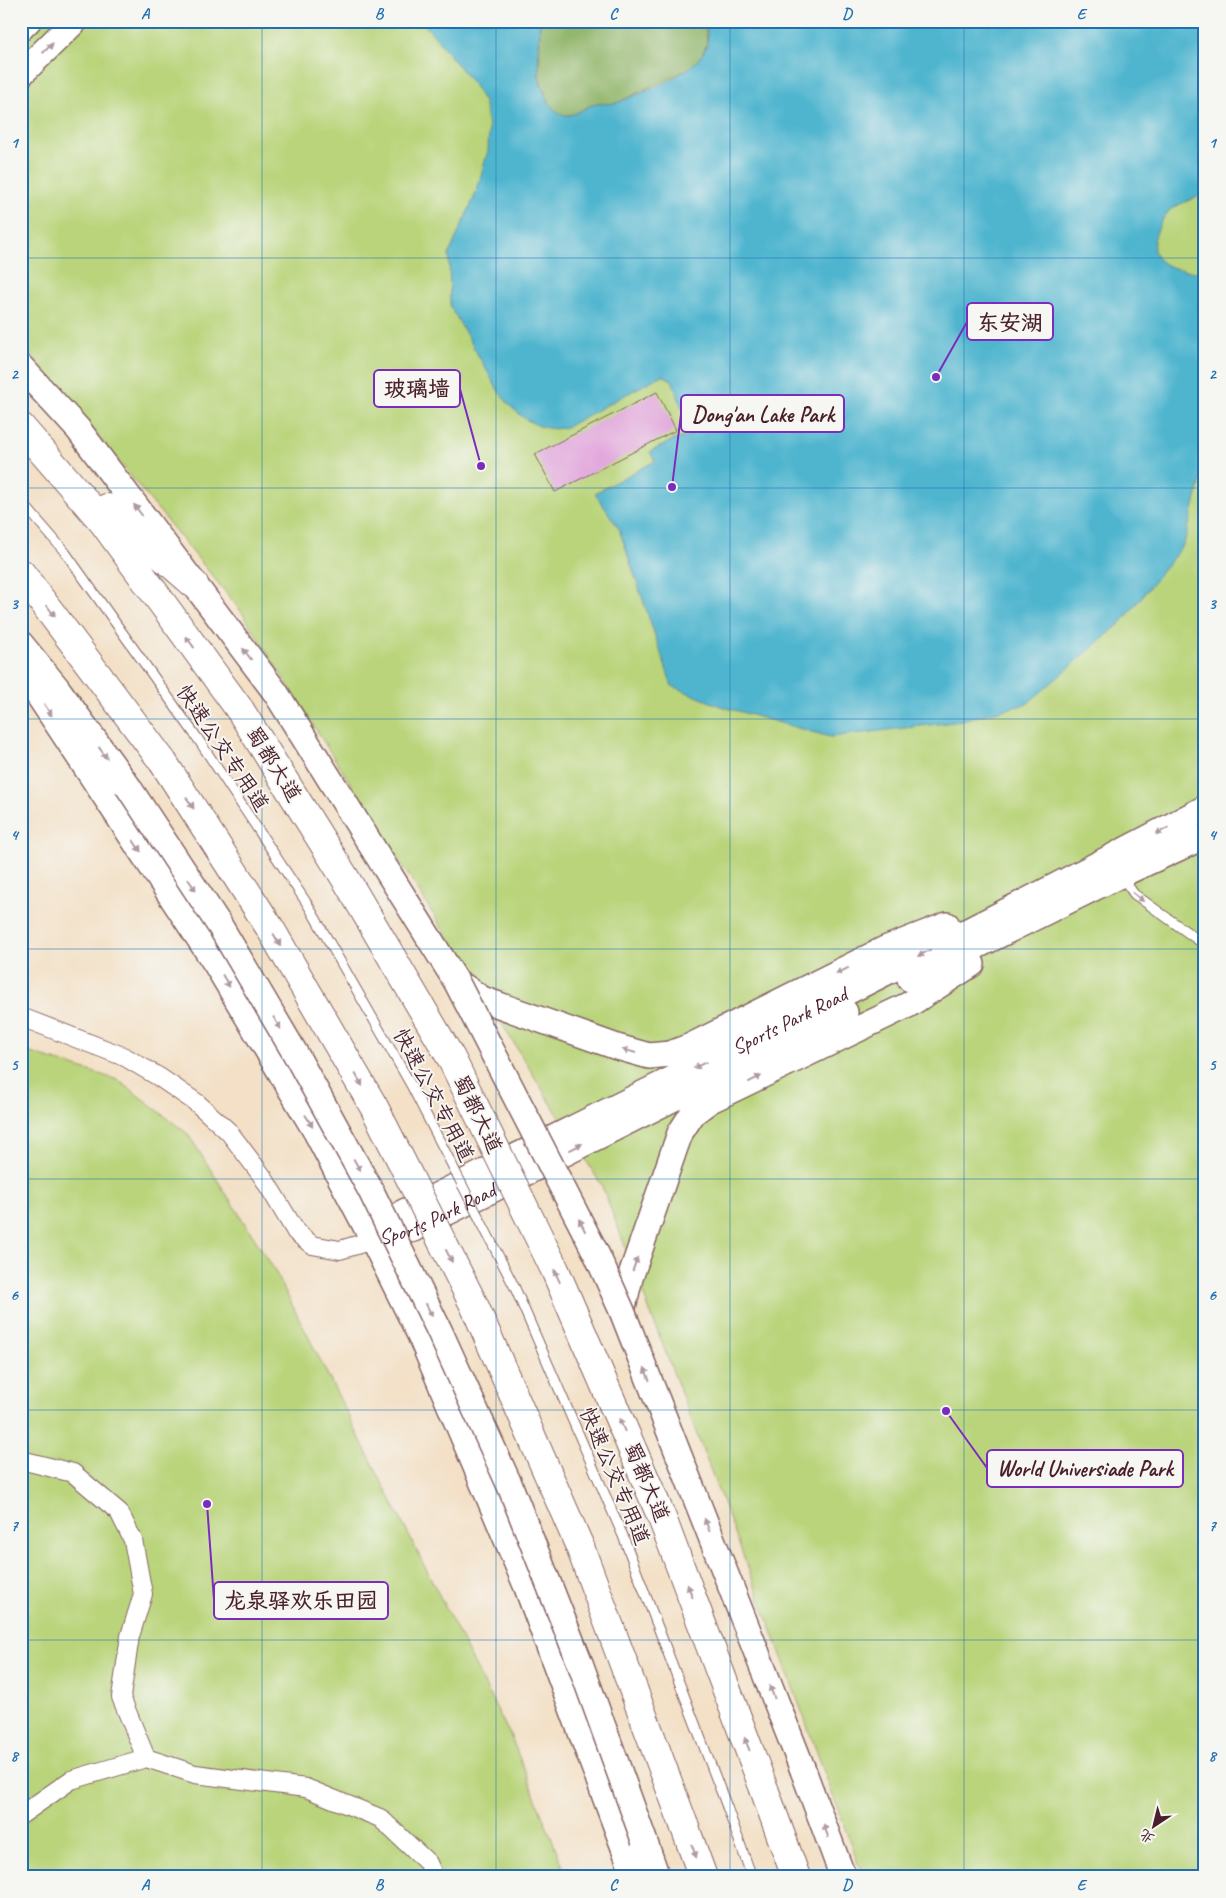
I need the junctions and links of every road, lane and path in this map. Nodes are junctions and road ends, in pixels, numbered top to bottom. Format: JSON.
{"nodes":[{"id":1,"x":28,"y":21,"type":"edge"},
{"id":2,"x":75,"y":21,"type":"edge"},
{"id":3,"x":21,"y":28,"type":"edge"},
{"id":4,"x":21,"y":74,"type":"edge"},
{"id":5,"x":21,"y":367,"type":"edge"},
{"id":6,"x":21,"y":427,"type":"edge"},
{"id":7,"x":46,"y":456,"type":"junction"},
{"id":8,"x":21,"y":501,"type":"edge"},
{"id":9,"x":21,"y":573,"type":"edge"},
{"id":10,"x":194,"y":584,"type":"junction"},
{"id":11,"x":21,"y":644,"type":"edge"},
{"id":12,"x":21,"y":669,"type":"edge"},
{"id":13,"x":1205,"y":808,"type":"edge"},
{"id":14,"x":1205,"y":836,"type":"edge"},
{"id":15,"x":1115,"y":866,"type":"junction"},
{"id":16,"x":1084,"y":883,"type":"junction"},
{"id":17,"x":1205,"y":945,"type":"edge"},
{"id":18,"x":456,"y":981,"type":"junction"},
{"id":19,"x":21,"y":1017,"type":"edge"},
{"id":20,"x":373,"y":1240,"type":"junction"},
{"id":21,"x":622,"y":1311,"type":"junction"},
{"id":22,"x":21,"y":1460,"type":"edge"},
{"id":23,"x":146,"y":1758,"type":"junction"},
{"id":24,"x":21,"y":1815,"type":"edge"},
{"id":25,"x":842,"y":1875,"type":"edge"},
{"id":26,"x":434,"y":1877,"type":"edge"},
{"id":27,"x":635,"y":1877,"type":"edge"},
{"id":28,"x":657,"y":1877,"type":"edge"},
{"id":29,"x":704,"y":1877,"type":"edge"},
{"id":30,"x":752,"y":1877,"type":"edge"},
{"id":31,"x":796,"y":1877,"type":"edge"}],
"edges":[{"from":1,"to":3,"type":"main road"},
{"from":4,"to":2,"type":"main road","one_way":true},
{"from":10,"to":5,"type":"main road","one_way":true},
{"from":6,"to":7,"type":"highway","name":"蜀都大道"},
{"from":7,"to":10,"type":"highway"},
{"from":31,"to":7,"type":"highway","name":"蜀都大道","one_way":true,"bridge":true},
{"from":8,"to":30,"type":"lane","name":"快速公交专用道","bridge":true},
{"from":9,"to":29,"type":"highway","one_way":true,"bridge":true},
{"from":18,"to":10,"type":"main road","one_way":true,"bridge":true},
{"from":11,"to":28,"type":"main road","one_way":true,"bridge":true},
{"from":12,"to":20,"type":"main road","one_way":true},
{"from":13,"to":15,"type":"main road","name":"Sports Park Road","one_way":true},
{"from":14,"to":15,"type":"main road","name":"Sports Park Road"},
{"from":15,"to":16,"type":"main road","name":"Sports Park Road"},
{"from":15,"to":17,"type":"lane","one_way":true},
{"from":16,"to":18,"type":"main road","one_way":true},
{"from":16,"to":20,"type":"main road","name":"Sports Park Road"},
{"from":21,"to":16,"type":"main road","one_way":true},
{"from":21,"to":18,"type":"main road","one_way":true,"bridge":true},
{"from":19,"to":20,"type":"street"},
{"from":20,"to":27,"type":"main road"},
{"from":25,"to":21,"type":"main road","one_way":true,"bridge":true},
{"from":22,"to":23,"type":"street"},
{"from":23,"to":24,"type":"street"},
{"from":23,"to":26,"type":"street"}]}
